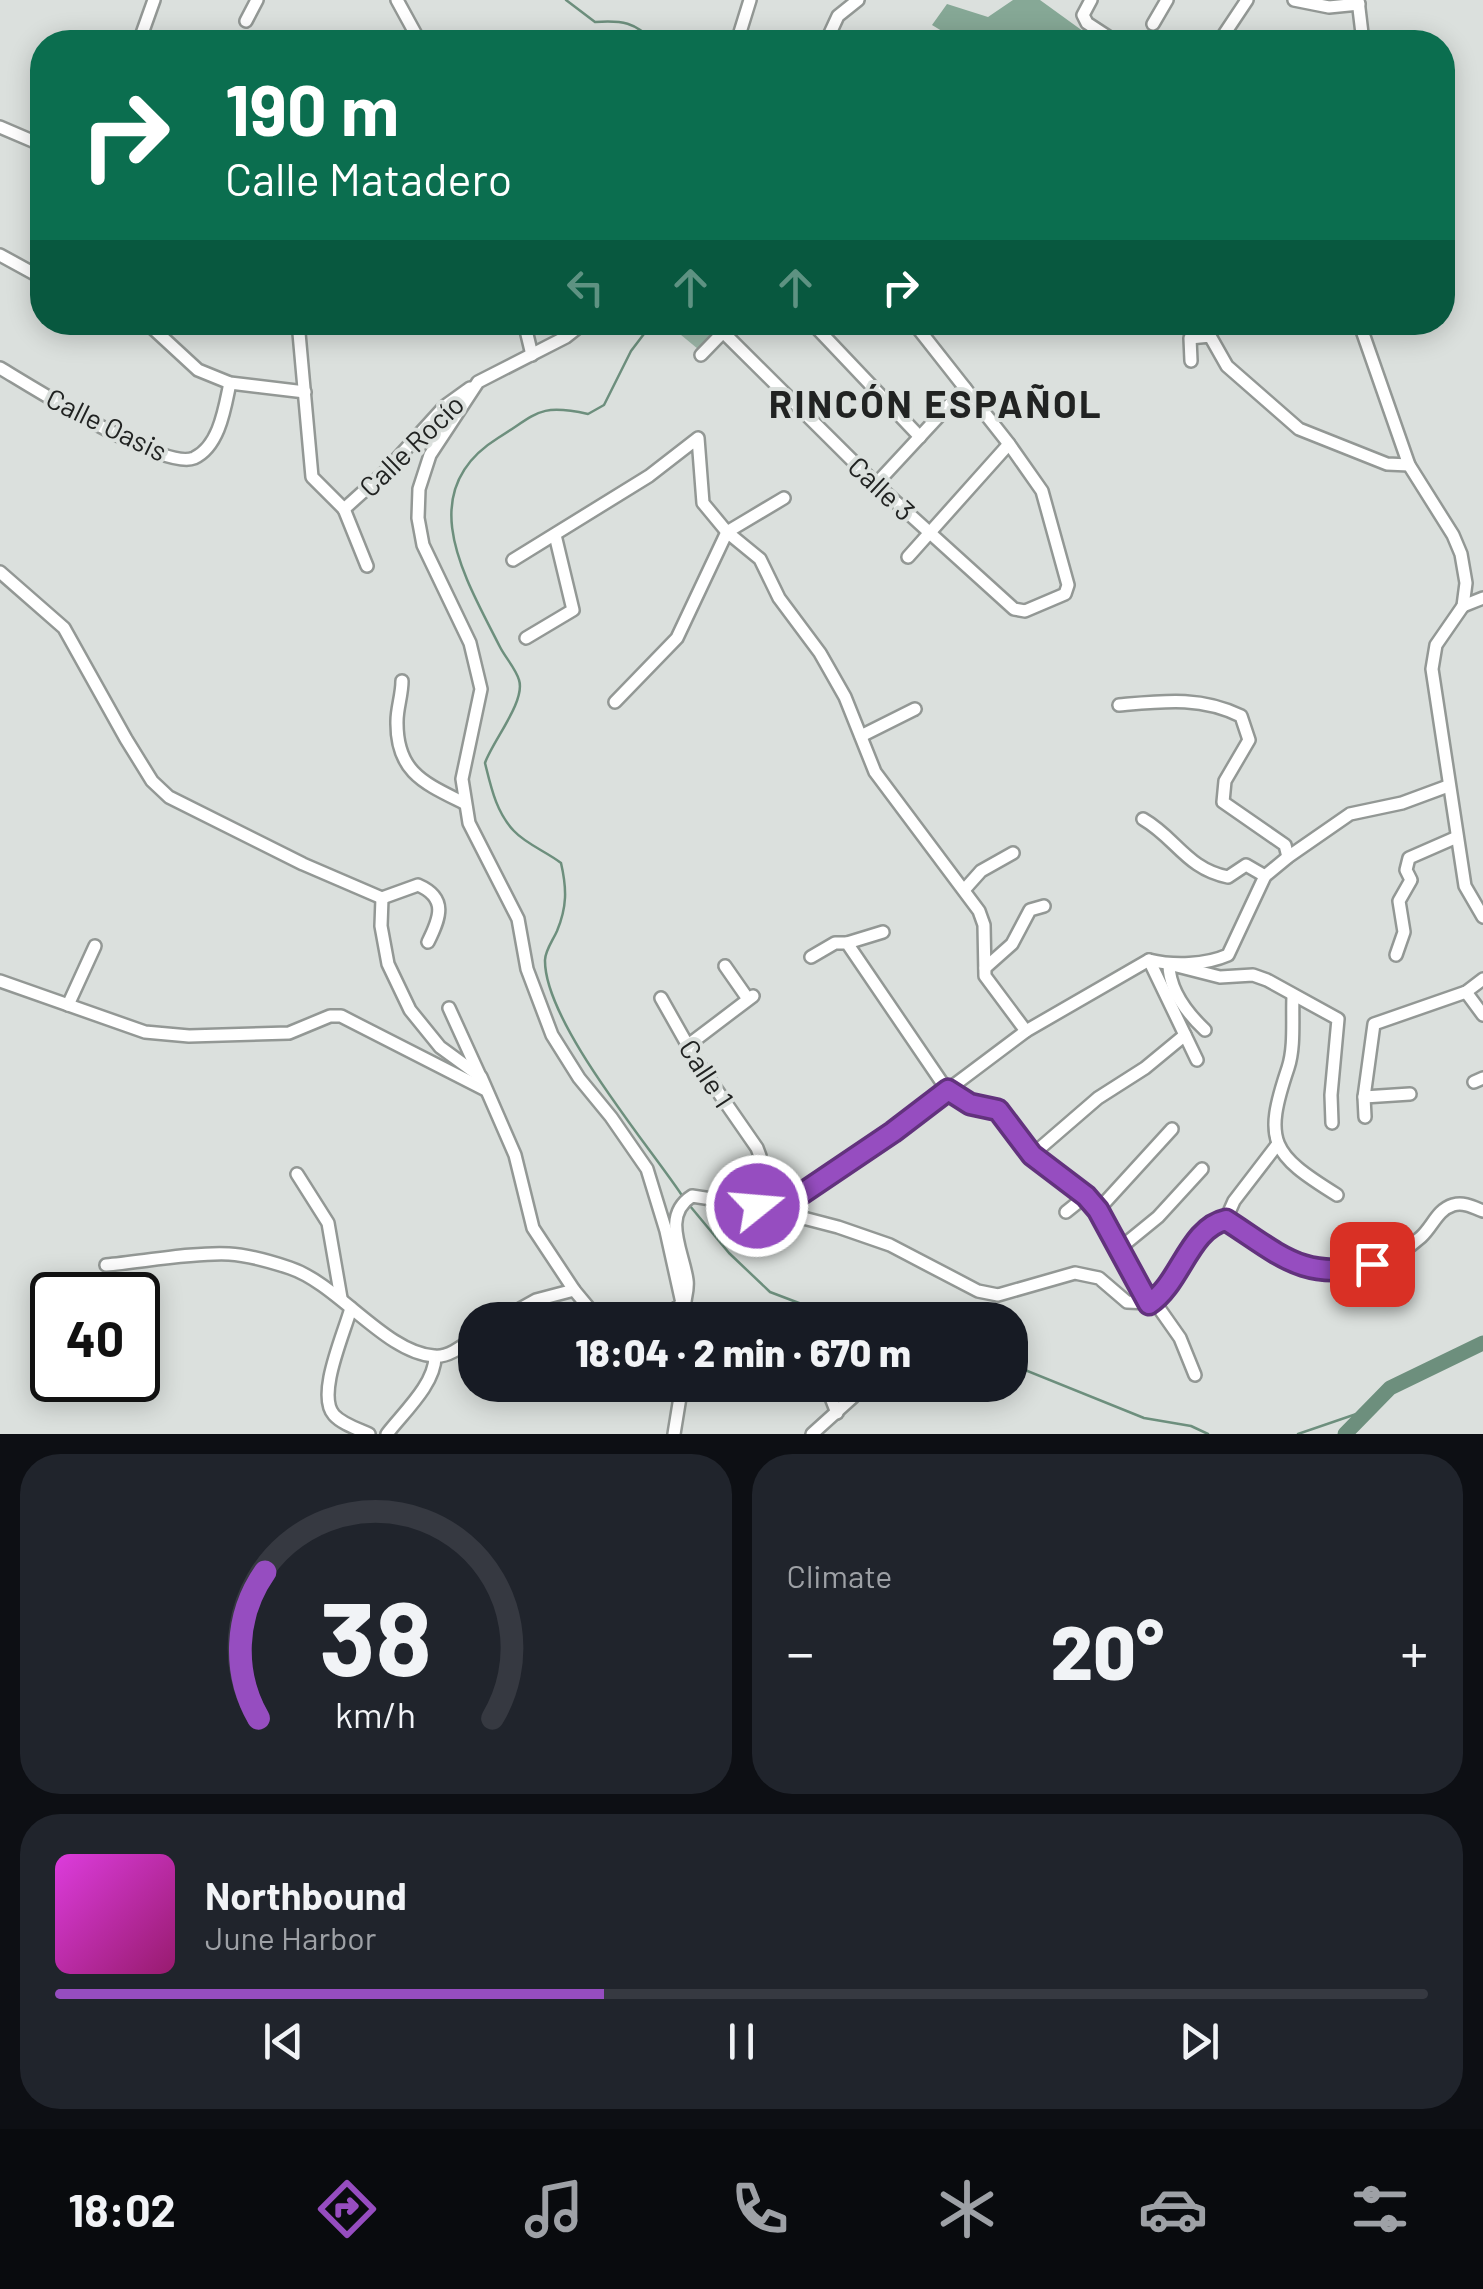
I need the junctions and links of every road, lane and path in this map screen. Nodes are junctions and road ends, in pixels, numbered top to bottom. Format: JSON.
{"nodes":[{"id":1,"x":154,"y":0,"type":"edge"},
{"id":2,"x":257,"y":0,"type":"edge"},
{"id":3,"x":397,"y":0,"type":"edge"},
{"id":4,"x":750,"y":0,"type":"edge"},
{"id":5,"x":858,"y":0,"type":"edge"},
{"id":6,"x":1167,"y":0,"type":"edge"},
{"id":7,"x":1247,"y":0,"type":"edge"},
{"id":8,"x":1294,"y":0,"type":"edge"},
{"id":9,"x":1358,"y":2,"type":"edge"},
{"id":10,"x":1089,"y":4,"type":"edge"},
{"id":11,"x":246,"y":21,"type":"dead end"},
{"id":12,"x":1153,"y":24,"type":"dead end"},
{"id":13,"x":143,"y":30,"type":"edge"},
{"id":14,"x":413,"y":30,"type":"edge"},
{"id":15,"x":741,"y":30,"type":"edge"},
{"id":16,"x":832,"y":30,"type":"edge"},
{"id":17,"x":1097,"y":30,"type":"edge"},
{"id":18,"x":1226,"y":30,"type":"edge"},
{"id":19,"x":1362,"y":30,"type":"edge"},
{"id":20,"x":0,"y":126,"type":"edge"},
{"id":21,"x":30,"y":140,"type":"edge"},
{"id":22,"x":0,"y":256,"type":"edge"},
{"id":23,"x":30,"y":272,"type":"edge"},
{"id":24,"x":160,"y":335,"type":"edge"},
{"id":25,"x":299,"y":335,"type":"edge"},
{"id":26,"x":527,"y":335,"type":"edge"},
{"id":27,"x":564,"y":335,"type":"edge"},
{"id":28,"x":722,"y":335,"type":"edge"},
{"id":29,"x":726,"y":335,"type":"edge"},
{"id":30,"x":822,"y":335,"type":"edge"},
{"id":31,"x":922,"y":335,"type":"edge"},
{"id":32,"x":1364,"y":335,"type":"edge"},
{"id":33,"x":532,"y":355,"type":"junction"},
{"id":34,"x":701,"y":356,"type":"dead end"},
{"id":35,"x":1192,"y":362,"type":"dead end"},
{"id":36,"x":0,"y":368,"type":"edge"},
{"id":37,"x":478,"y":382,"type":"junction"},
{"id":38,"x":230,"y":383,"type":"junction"},
{"id":39,"x":965,"y":388,"type":"junction"},
{"id":40,"x":305,"y":392,"type":"junction"},
{"id":41,"x":920,"y":437,"type":"junction"},
{"id":42,"x":1009,"y":444,"type":"junction"},
{"id":43,"x":1409,"y":466,"type":"junction"},
{"id":44,"x":876,"y":484,"type":"junction"},
{"id":45,"x":784,"y":498,"type":"dead end"},
{"id":46,"x":344,"y":509,"type":"junction"},
{"id":47,"x":929,"y":531,"type":"junction"},
{"id":48,"x":727,"y":532,"type":"junction"},
{"id":49,"x":555,"y":534,"type":"junction"},
{"id":50,"x":908,"y":557,"type":"dead end"},
{"id":51,"x":513,"y":560,"type":"dead end"},
{"id":52,"x":367,"y":566,"type":"dead end"},
{"id":53,"x":0,"y":572,"type":"edge"},
{"id":54,"x":1483,"y":598,"type":"edge"},
{"id":55,"x":1464,"y":606,"type":"junction"},
{"id":56,"x":526,"y":638,"type":"dead end"},
{"id":57,"x":402,"y":681,"type":"dead end"},
{"id":58,"x":615,"y":702,"type":"dead end"},
{"id":59,"x":1120,"y":704,"type":"dead end"},
{"id":60,"x":914,"y":709,"type":"dead end"},
{"id":61,"x":861,"y":736,"type":"junction"},
{"id":62,"x":1448,"y":786,"type":"junction"},
{"id":63,"x":464,"y":804,"type":"junction"},
{"id":64,"x":1143,"y":819,"type":"dead end"},
{"id":65,"x":1458,"y":837,"type":"junction"},
{"id":66,"x":1013,"y":852,"type":"dead end"},
{"id":67,"x":1288,"y":856,"type":"junction"},
{"id":68,"x":1265,"y":876,"type":"junction"},
{"id":69,"x":964,"y":890,"type":"junction"},
{"id":70,"x":382,"y":898,"type":"junction"},
{"id":71,"x":1044,"y":906,"type":"dead end"},
{"id":72,"x":1483,"y":917,"type":"edge"},
{"id":73,"x":882,"y":932,"type":"dead end"},
{"id":74,"x":428,"y":942,"type":"dead end"},
{"id":75,"x":847,"y":943,"type":"junction"},
{"id":76,"x":95,"y":946,"type":"dead end"},
{"id":77,"x":1396,"y":955,"type":"dead end"},
{"id":78,"x":811,"y":957,"type":"dead end"},
{"id":79,"x":1149,"y":960,"type":"junction"},
{"id":80,"x":1169,"y":964,"type":"junction"},
{"id":81,"x":725,"y":966,"type":"dead end"},
{"id":82,"x":985,"y":968,"type":"junction"},
{"id":83,"x":1483,"y":978,"type":"edge"},
{"id":84,"x":0,"y":982,"type":"edge"},
{"id":85,"x":1466,"y":992,"type":"junction"},
{"id":86,"x":1294,"y":997,"type":"junction"},
{"id":87,"x":660,"y":998,"type":"dead end"},
{"id":88,"x":68,"y":1005,"type":"junction"},
{"id":89,"x":448,"y":1008,"type":"dead end"},
{"id":90,"x":1483,"y":1015,"type":"edge"},
{"id":91,"x":1205,"y":1030,"type":"dead end"},
{"id":92,"x":1026,"y":1032,"type":"junction"},
{"id":93,"x":1185,"y":1035,"type":"junction"},
{"id":94,"x":687,"y":1046,"type":"junction"},
{"id":95,"x":1197,"y":1060,"type":"dead end"},
{"id":96,"x":482,"y":1083,"type":"junction"},
{"id":97,"x":948,"y":1090,"type":"junction"},
{"id":98,"x":1410,"y":1094,"type":"dead end"},
{"id":99,"x":1364,"y":1097,"type":"junction"},
{"id":100,"x":1365,"y":1117,"type":"dead end"},
{"id":101,"x":1332,"y":1123,"type":"dead end"},
{"id":102,"x":1172,"y":1129,"type":"dead end"},
{"id":103,"x":1277,"y":1145,"type":"junction"},
{"id":104,"x":1032,"y":1155,"type":"junction"},
{"id":105,"x":1202,"y":1169,"type":"dead end"},
{"id":106,"x":297,"y":1174,"type":"dead end"},
{"id":107,"x":1337,"y":1195,"type":"dead end"},
{"id":108,"x":1086,"y":1196,"type":"junction"},
{"id":109,"x":757,"y":1206,"type":"junction"},
{"id":110,"x":1098,"y":1210,"type":"junction"},
{"id":111,"x":776,"y":1211,"type":"junction"},
{"id":112,"x":1483,"y":1211,"type":"edge"},
{"id":113,"x":1066,"y":1212,"type":"dead end"},
{"id":114,"x":1226,"y":1220,"type":"junction"},
{"id":115,"x":1120,"y":1248,"type":"junction"},
{"id":116,"x":106,"y":1265,"type":"dead end"},
{"id":117,"x":574,"y":1290,"type":"junction"},
{"id":118,"x":341,"y":1298,"type":"junction"},
{"id":119,"x":532,"y":1302,"type":"edge"},
{"id":120,"x":584,"y":1302,"type":"edge"},
{"id":121,"x":682,"y":1302,"type":"edge"},
{"id":122,"x":682,"y":1302,"type":"edge"},
{"id":123,"x":1152,"y":1302,"type":"junction"},
{"id":124,"x":351,"y":1308,"type":"junction"},
{"id":125,"x":458,"y":1349,"type":"edge"},
{"id":126,"x":435,"y":1357,"type":"junction"},
{"id":127,"x":1195,"y":1375,"type":"dead end"},
{"id":128,"x":679,"y":1402,"type":"edge"},
{"id":129,"x":832,"y":1402,"type":"edge"},
{"id":130,"x":848,"y":1402,"type":"edge"},
{"id":131,"x":837,"y":1414,"type":"junction"},
{"id":132,"x":369,"y":1434,"type":"edge"},
{"id":133,"x":387,"y":1434,"type":"edge"},
{"id":134,"x":674,"y":1434,"type":"edge"},
{"id":135,"x":812,"y":1434,"type":"edge"}],
"edges":[{"from":1,"to":13,"type":"street"},
{"from":2,"to":11,"type":"street"},
{"from":3,"to":14,"type":"street"},
{"from":4,"to":15,"type":"street"},
{"from":5,"to":16,"type":"street"},
{"from":6,"to":12,"type":"street"},
{"from":7,"to":18,"type":"street"},
{"from":8,"to":9,"type":"street"},
{"from":9,"to":19,"type":"street"},
{"from":10,"to":17,"type":"street"},
{"from":20,"to":21,"type":"street"},
{"from":22,"to":23,"type":"street"},
{"from":24,"to":38,"type":"street"},
{"from":25,"to":40,"type":"street"},
{"from":26,"to":33,"type":"street"},
{"from":27,"to":33,"type":"street","name":"Calle Rocío"},
{"from":28,"to":34,"type":"street"},
{"from":29,"to":44,"type":"street","name":"Calle 3"},
{"from":30,"to":41,"type":"street"},
{"from":31,"to":39,"type":"street"},
{"from":32,"to":43,"type":"street"},
{"from":33,"to":37,"type":"street","name":"Calle Rocío"},
{"from":35,"to":43,"type":"street"},
{"from":36,"to":38,"type":"street","name":"Calle Oasis"},
{"from":37,"to":46,"type":"street","name":"Calle Rocío"},
{"from":37,"to":63,"type":"street"},
{"from":38,"to":40,"type":"street"},
{"from":39,"to":41,"type":"street"},
{"from":39,"to":42,"type":"street"},
{"from":40,"to":46,"type":"street"},
{"from":41,"to":44,"type":"street"},
{"from":42,"to":47,"type":"street"},
{"from":42,"to":47,"type":"street","name":"Calle 3"},
{"from":43,"to":55,"type":"street"},
{"from":44,"to":47,"type":"street","name":"Calle 3"},
{"from":45,"to":48,"type":"street"},
{"from":46,"to":52,"type":"street"},
{"from":47,"to":50,"type":"street"},
{"from":48,"to":49,"type":"street"},
{"from":48,"to":58,"type":"street"},
{"from":48,"to":61,"type":"street"},
{"from":49,"to":51,"type":"street"},
{"from":49,"to":56,"type":"street"},
{"from":53,"to":70,"type":"street"},
{"from":54,"to":55,"type":"street"},
{"from":55,"to":62,"type":"street"},
{"from":57,"to":63,"type":"street"},
{"from":59,"to":67,"type":"street"},
{"from":60,"to":61,"type":"street"},
{"from":61,"to":69,"type":"street"},
{"from":62,"to":65,"type":"street"},
{"from":62,"to":67,"type":"street"},
{"from":63,"to":121,"type":"street"},
{"from":64,"to":68,"type":"street"},
{"from":65,"to":72,"type":"street"},
{"from":65,"to":77,"type":"street"},
{"from":66,"to":69,"type":"street"},
{"from":67,"to":68,"type":"street"},
{"from":68,"to":80,"type":"street"},
{"from":69,"to":82,"type":"street"},
{"from":70,"to":74,"type":"street"},
{"from":70,"to":96,"type":"street"},
{"from":71,"to":82,"type":"street"},
{"from":73,"to":75,"type":"street"},
{"from":75,"to":78,"type":"street"},
{"from":75,"to":97,"type":"street"},
{"from":76,"to":88,"type":"street"},
{"from":79,"to":80,"type":"street"},
{"from":79,"to":92,"type":"street"},
{"from":79,"to":93,"type":"street"},
{"from":80,"to":86,"type":"street"},
{"from":80,"to":91,"type":"street"},
{"from":81,"to":94,"type":"street"},
{"from":82,"to":92,"type":"street"},
{"from":83,"to":85,"type":"street"},
{"from":84,"to":88,"type":"street"},
{"from":85,"to":90,"type":"street"},
{"from":85,"to":99,"type":"street"},
{"from":86,"to":101,"type":"street"},
{"from":86,"to":103,"type":"street"},
{"from":87,"to":94,"type":"street","name":"Calle 1"},
{"from":88,"to":96,"type":"street"},
{"from":89,"to":96,"type":"street"},
{"from":92,"to":97,"type":"street"},
{"from":93,"to":95,"type":"street"},
{"from":93,"to":104,"type":"street"},
{"from":94,"to":109,"type":"street","name":"Calle 1"},
{"from":96,"to":117,"type":"street"},
{"from":97,"to":104,"type":"street"},
{"from":97,"to":111,"type":"street"},
{"from":98,"to":99,"type":"street"},
{"from":99,"to":100,"type":"street"},
{"from":102,"to":110,"type":"street"},
{"from":103,"to":107,"type":"street"},
{"from":103,"to":114,"type":"street"},
{"from":104,"to":108,"type":"street"},
{"from":105,"to":115,"type":"street"},
{"from":106,"to":118,"type":"street"},
{"from":108,"to":110,"type":"street"},
{"from":108,"to":113,"type":"street"},
{"from":109,"to":111,"type":"street"},
{"from":109,"to":122,"type":"street"},
{"from":110,"to":115,"type":"street"},
{"from":111,"to":123,"type":"street"},
{"from":112,"to":114,"type":"street"},
{"from":114,"to":123,"type":"street"},
{"from":115,"to":123,"type":"street"},
{"from":116,"to":118,"type":"street"},
{"from":117,"to":119,"type":"street"},
{"from":117,"to":120,"type":"street"},
{"from":118,"to":124,"type":"street"},
{"from":123,"to":127,"type":"street"},
{"from":124,"to":126,"type":"street"},
{"from":124,"to":132,"type":"street"},
{"from":125,"to":126,"type":"street"},
{"from":126,"to":133,"type":"street"},
{"from":128,"to":134,"type":"street"},
{"from":129,"to":131,"type":"street"},
{"from":130,"to":131,"type":"street"},
{"from":131,"to":135,"type":"street"}]}
